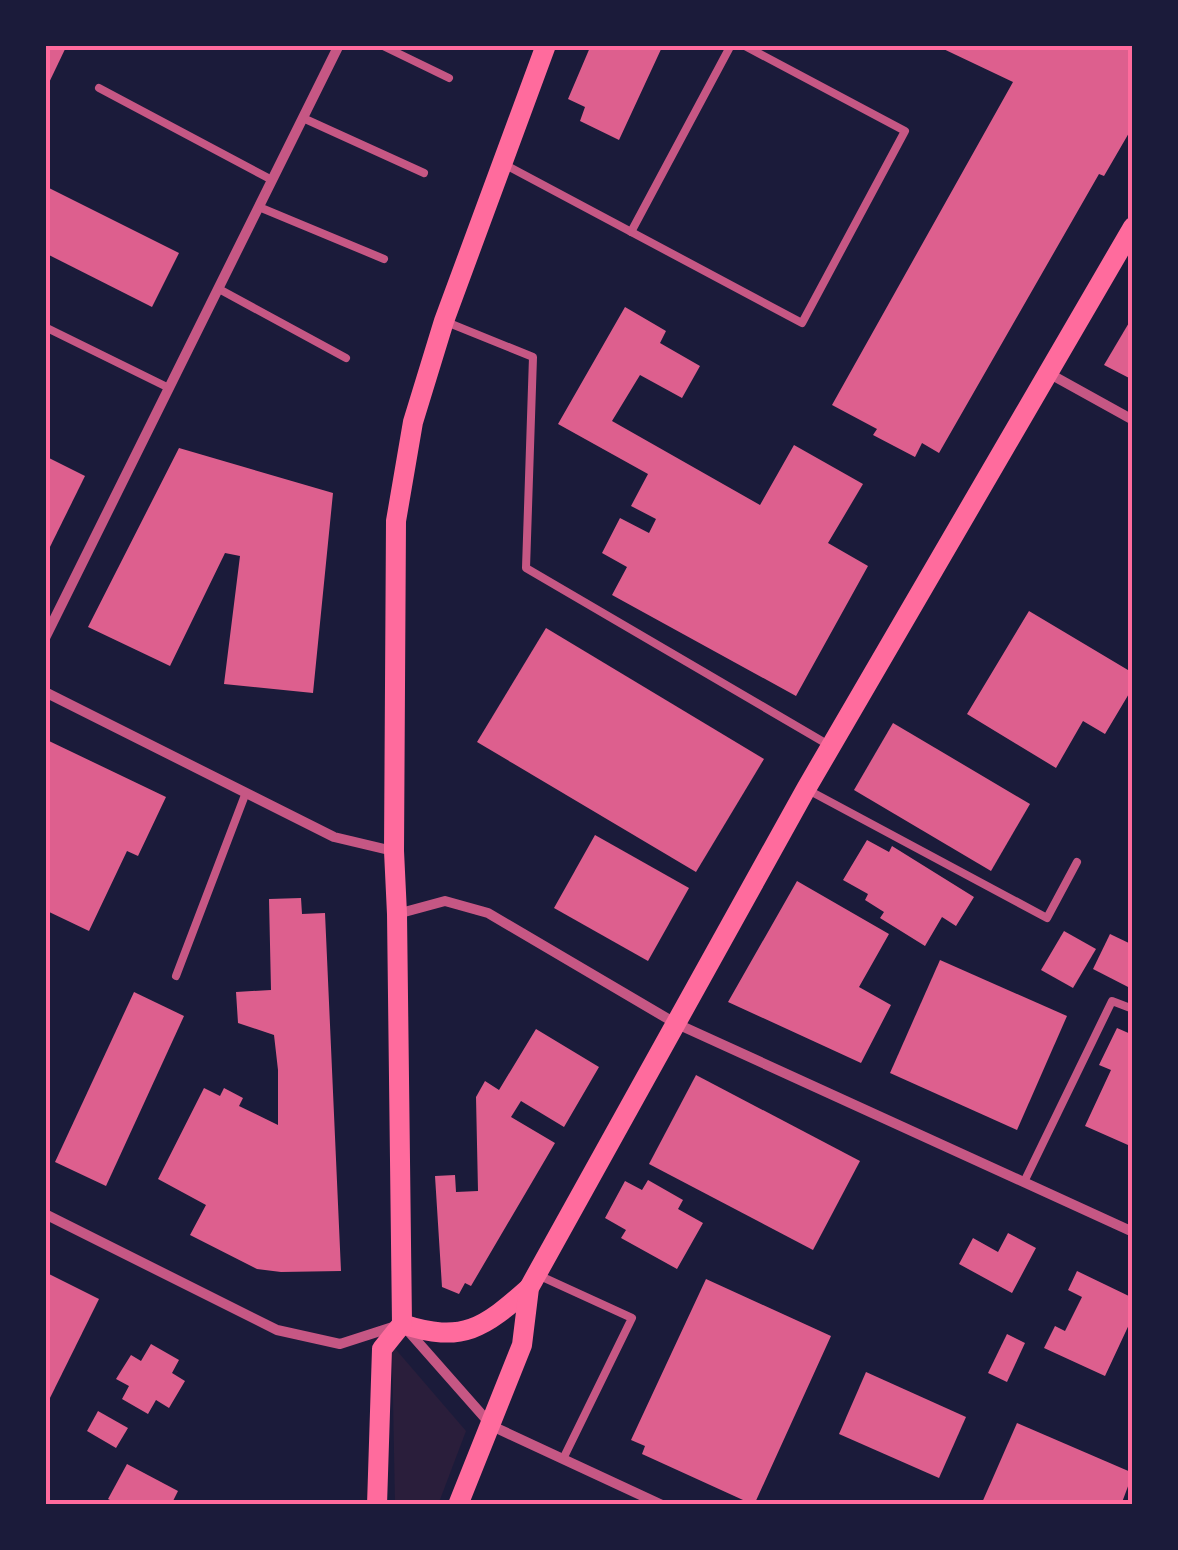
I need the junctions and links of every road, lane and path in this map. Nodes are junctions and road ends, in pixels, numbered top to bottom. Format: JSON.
{"nodes":[{"id":1,"x":339,"y":45,"type":"edge"},
{"id":2,"x":381,"y":45,"type":"edge"},
{"id":3,"x":546,"y":45,"type":"edge"},
{"id":4,"x":731,"y":45,"type":"edge"},
{"id":5,"x":744,"y":45,"type":"edge"},
{"id":6,"x":449,"y":78,"type":"dead end"},
{"id":7,"x":98,"y":88,"type":"dead end"},
{"id":8,"x":303,"y":118,"type":"junction"},
{"id":9,"x":502,"y":162,"type":"junction"},
{"id":10,"x":424,"y":173,"type":"dead end"},
{"id":11,"x":272,"y":180,"type":"junction"},
{"id":12,"x":259,"y":207,"type":"junction"},
{"id":13,"x":1133,"y":228,"type":"edge"},
{"id":14,"x":631,"y":232,"type":"junction"},
{"id":15,"x":384,"y":260,"type":"dead end"},
{"id":16,"x":219,"y":288,"type":"junction"},
{"id":17,"x":444,"y":320,"type":"junction"},
{"id":18,"x":45,"y":327,"type":"edge"},
{"id":19,"x":346,"y":358,"type":"dead end"},
{"id":20,"x":1050,"y":374,"type":"junction"},
{"id":21,"x":169,"y":388,"type":"junction"},
{"id":22,"x":1133,"y":420,"type":"edge"},
{"id":23,"x":45,"y":638,"type":"edge"},
{"id":24,"x":45,"y":692,"type":"edge"},
{"id":25,"x":830,"y":746,"type":"junction"},
{"id":26,"x":806,"y":789,"type":"junction"},
{"id":27,"x":245,"y":794,"type":"junction"},
{"id":28,"x":394,"y":851,"type":"junction"},
{"id":29,"x":1077,"y":862,"type":"dead end"},
{"id":30,"x":397,"y":914,"type":"junction"},
{"id":31,"x":176,"y":976,"type":"dead end"},
{"id":32,"x":1133,"y":1008,"type":"edge"},
{"id":33,"x":674,"y":1023,"type":"junction"},
{"id":34,"x":1024,"y":1182,"type":"junction"},
{"id":35,"x":45,"y":1214,"type":"edge"},
{"id":36,"x":1133,"y":1232,"type":"edge"},
{"id":37,"x":533,"y":1281,"type":"junction"},
{"id":38,"x":402,"y":1324,"type":"junction"},
{"id":39,"x":492,"y":1426,"type":"junction"},
{"id":40,"x":563,"y":1459,"type":"junction"},
{"id":41,"x":377,"y":1505,"type":"edge"},
{"id":42,"x":458,"y":1505,"type":"edge"},
{"id":43,"x":662,"y":1505,"type":"edge"}],
"edges":[{"from":1,"to":8,"type":"street"},
{"from":2,"to":6,"type":"lane"},
{"from":3,"to":9,"type":"main road"},
{"from":4,"to":14,"type":"lane"},
{"from":5,"to":14,"type":"lane"},
{"from":7,"to":11,"type":"lane"},
{"from":8,"to":10,"type":"lane"},
{"from":8,"to":11,"type":"street"},
{"from":9,"to":14,"type":"lane"},
{"from":9,"to":17,"type":"main road"},
{"from":11,"to":12,"type":"street"},
{"from":12,"to":15,"type":"lane"},
{"from":12,"to":16,"type":"street"},
{"from":13,"to":20,"type":"main road"},
{"from":16,"to":19,"type":"lane"},
{"from":16,"to":21,"type":"street"},
{"from":17,"to":25,"type":"lane"},
{"from":17,"to":28,"type":"main road"},
{"from":18,"to":21,"type":"lane"},
{"from":20,"to":22,"type":"street"},
{"from":20,"to":25,"type":"main road"},
{"from":21,"to":23,"type":"street"},
{"from":24,"to":27,"type":"street"},
{"from":25,"to":26,"type":"main road"},
{"from":26,"to":29,"type":"lane"},
{"from":26,"to":33,"type":"main road"},
{"from":27,"to":28,"type":"street"},
{"from":27,"to":31,"type":"lane"},
{"from":28,"to":30,"type":"main road"},
{"from":30,"to":33,"type":"street"},
{"from":30,"to":38,"type":"main road"},
{"from":32,"to":34,"type":"lane"},
{"from":33,"to":34,"type":"street"},
{"from":33,"to":37,"type":"main road"},
{"from":34,"to":36,"type":"street"},
{"from":35,"to":38,"type":"street"},
{"from":37,"to":38,"type":"main road"},
{"from":37,"to":39,"type":"main road"},
{"from":37,"to":40,"type":"lane"},
{"from":38,"to":39,"type":"street"},
{"from":38,"to":41,"type":"main road"},
{"from":39,"to":40,"type":"street"},
{"from":39,"to":42,"type":"main road"},
{"from":40,"to":43,"type":"street"}]}
